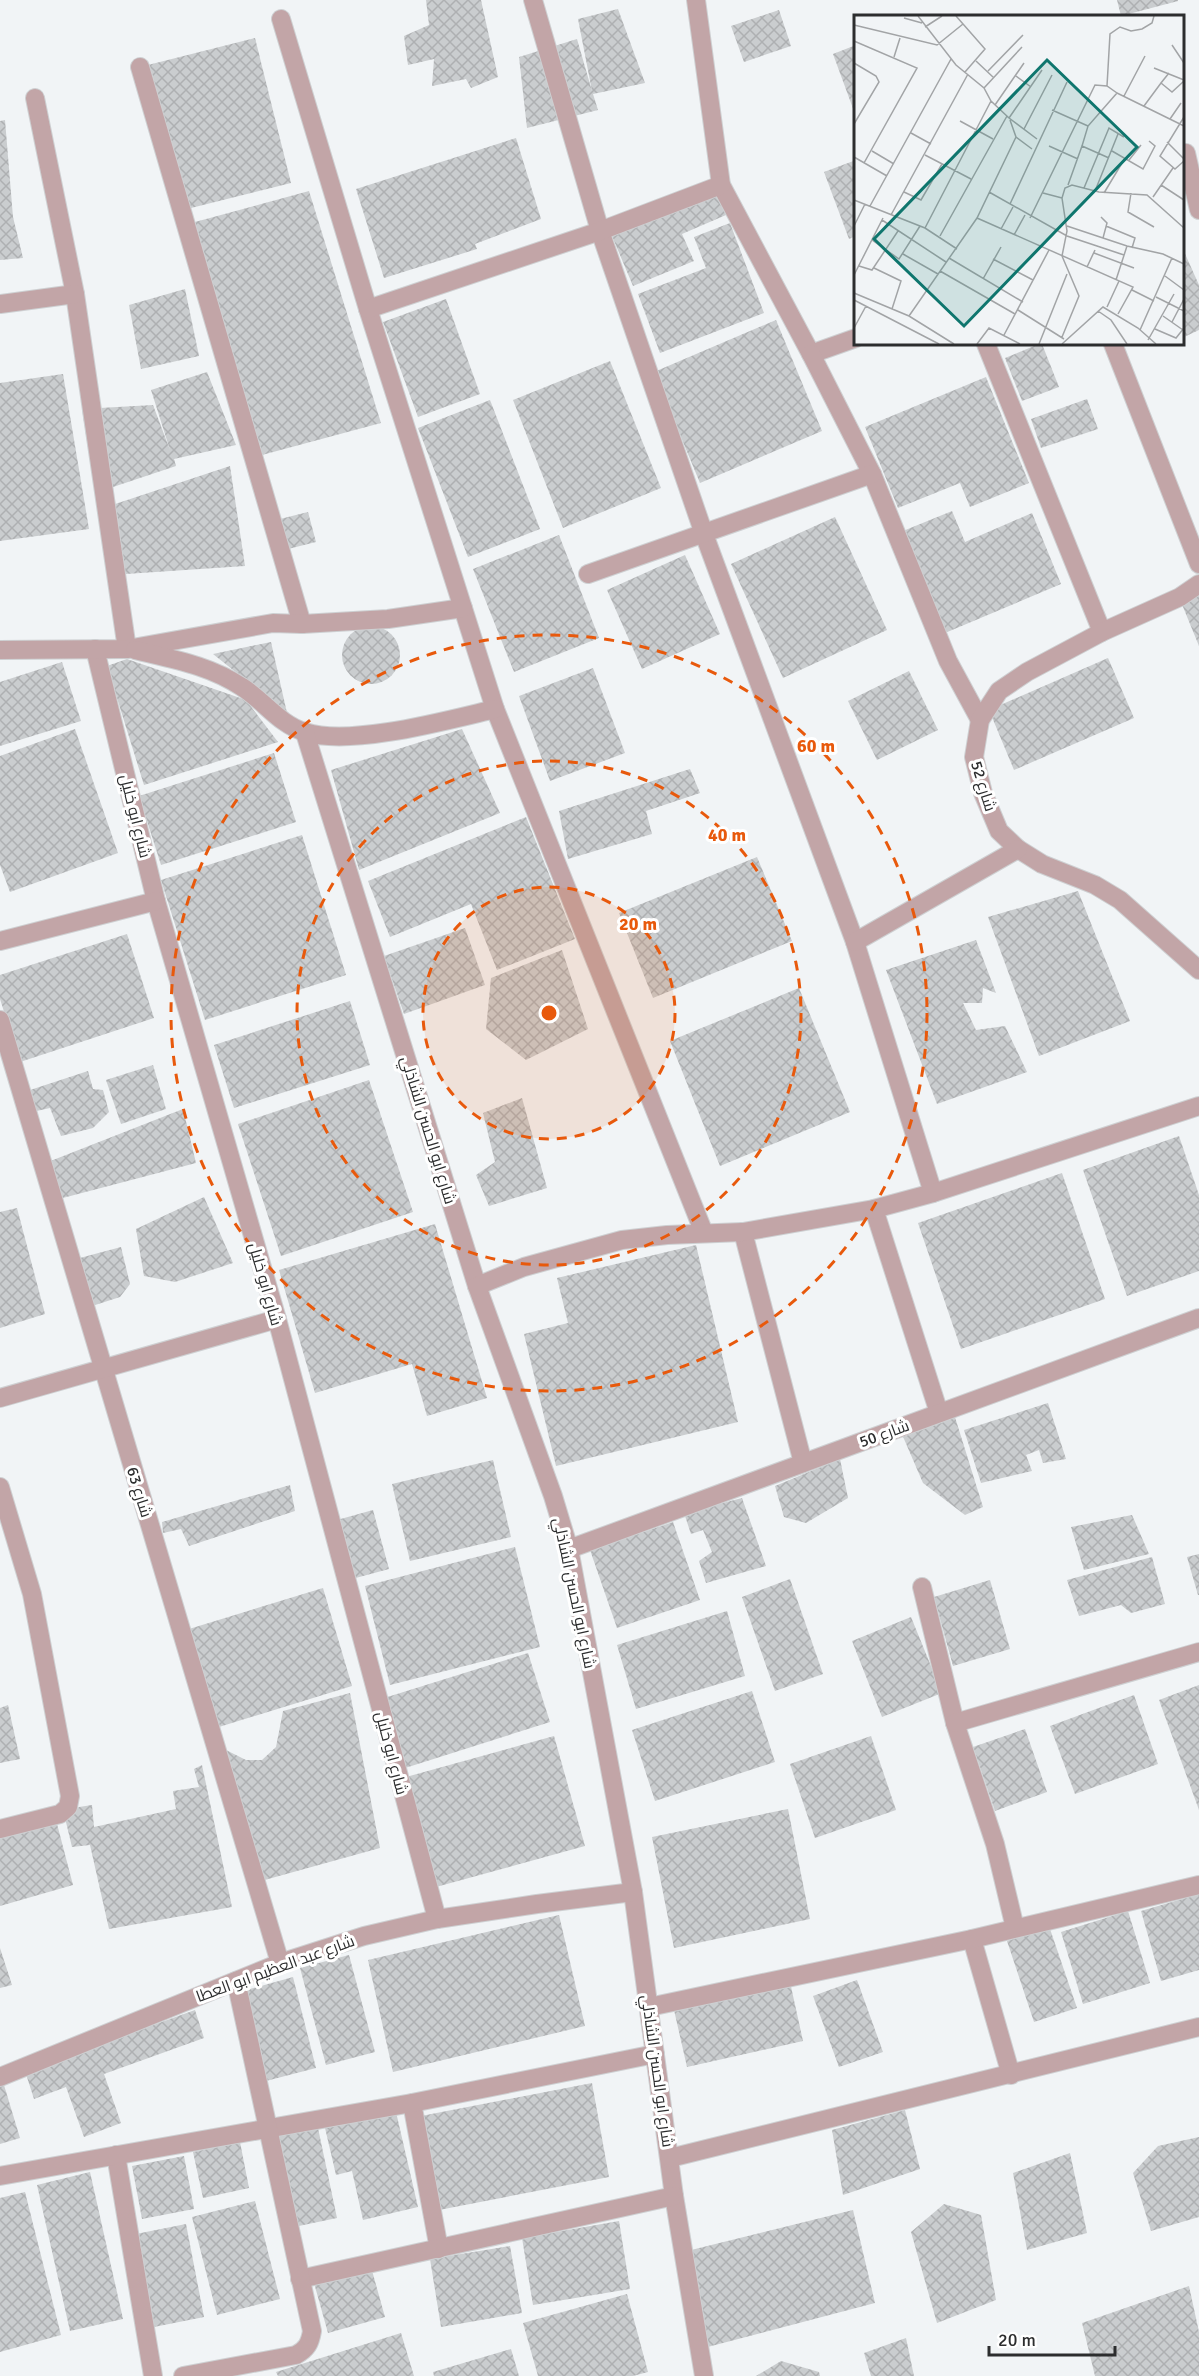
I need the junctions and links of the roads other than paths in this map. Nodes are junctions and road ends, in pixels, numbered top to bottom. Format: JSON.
{"nodes":[{"id":1,"x":532,"y":0,"type":"edge"},
{"id":2,"x":696,"y":0,"type":"edge"},
{"id":3,"x":281,"y":19,"type":"dead end"},
{"id":4,"x":140,"y":67,"type":"dead end"},
{"id":5,"x":35,"y":98,"type":"dead end"},
{"id":6,"x":1189,"y":152,"type":"edge"},
{"id":7,"x":721,"y":185,"type":"junction"},
{"id":8,"x":1199,"y":210,"type":"edge"},
{"id":9,"x":600,"y":231,"type":"junction"},
{"id":10,"x":75,"y":294,"type":"junction"},
{"id":11,"x":0,"y":304,"type":"edge"},
{"id":12,"x":368,"y":309,"type":"junction"},
{"id":13,"x":854,"y":338,"type":"edge"},
{"id":14,"x":986,"y":345,"type":"edge"},
{"id":15,"x":1113,"y":345,"type":"edge"},
{"id":16,"x":811,"y":354,"type":"junction"},
{"id":17,"x":872,"y":474,"type":"junction"},
{"id":18,"x":704,"y":534,"type":"junction"},
{"id":19,"x":1199,"y":564,"type":"edge"},
{"id":20,"x":588,"y":574,"type":"dead end"},
{"id":21,"x":1199,"y":584,"type":"edge"},
{"id":22,"x":463,"y":608,"type":"junction"},
{"id":23,"x":302,"y":624,"type":"junction"},
{"id":24,"x":1102,"y":632,"type":"junction"},
{"id":25,"x":95,"y":649,"type":"junction"},
{"id":26,"x":127,"y":649,"type":"junction"},
{"id":27,"x":0,"y":650,"type":"edge"},
{"id":28,"x":495,"y":709,"type":"junction"},
{"id":29,"x":980,"y":720,"type":"junction"},
{"id":30,"x":305,"y":733,"type":"junction"},
{"id":31,"x":1018,"y":849,"type":"junction"},
{"id":32,"x":156,"y":902,"type":"junction"},
{"id":33,"x":0,"y":941,"type":"edge"},
{"id":34,"x":855,"y":942,"type":"junction"},
{"id":35,"x":1199,"y":970,"type":"edge"},
{"id":36,"x":0,"y":1020,"type":"edge"},
{"id":37,"x":1199,"y":1106,"type":"edge"},
{"id":38,"x":933,"y":1193,"type":"junction"},
{"id":39,"x":874,"y":1209,"type":"junction"},
{"id":40,"x":743,"y":1232,"type":"junction"},
{"id":41,"x":704,"y":1233,"type":"junction"},
{"id":42,"x":477,"y":1286,"type":"junction"},
{"id":43,"x":1199,"y":1318,"type":"edge"},
{"id":44,"x":277,"y":1319,"type":"junction"},
{"id":45,"x":103,"y":1369,"type":"junction"},
{"id":46,"x":0,"y":1398,"type":"edge"},
{"id":47,"x":939,"y":1413,"type":"junction"},
{"id":48,"x":803,"y":1463,"type":"junction"},
{"id":49,"x":0,"y":1486,"type":"edge"},
{"id":50,"x":569,"y":1549,"type":"junction"},
{"id":51,"x":922,"y":1587,"type":"dead end"},
{"id":52,"x":1199,"y":1652,"type":"edge"},
{"id":53,"x":955,"y":1723,"type":"junction"},
{"id":54,"x":0,"y":1829,"type":"edge"},
{"id":55,"x":1199,"y":1885,"type":"edge"},
{"id":56,"x":633,"y":1892,"type":"junction"},
{"id":57,"x":437,"y":1919,"type":"junction"},
{"id":58,"x":1015,"y":1928,"type":"junction"},
{"id":59,"x":972,"y":1939,"type":"junction"},
{"id":60,"x":280,"y":1963,"type":"junction"},
{"id":61,"x":236,"y":1981,"type":"junction"},
{"id":62,"x":649,"y":2007,"type":"junction"},
{"id":63,"x":1199,"y":2027,"type":"edge"},
{"id":64,"x":655,"y":2054,"type":"junction"},
{"id":65,"x":1011,"y":2075,"type":"junction"},
{"id":66,"x":0,"y":2077,"type":"edge"},
{"id":67,"x":412,"y":2103,"type":"junction"},
{"id":68,"x":267,"y":2129,"type":"junction"},
{"id":69,"x":116,"y":2156,"type":"junction"},
{"id":70,"x":670,"y":2158,"type":"junction"},
{"id":71,"x":0,"y":2176,"type":"edge"},
{"id":72,"x":674,"y":2196,"type":"junction"},
{"id":73,"x":439,"y":2249,"type":"junction"},
{"id":74,"x":300,"y":2279,"type":"junction"},
{"id":75,"x":153,"y":2376,"type":"edge"},
{"id":76,"x":183,"y":2376,"type":"edge"},
{"id":77,"x":704,"y":2376,"type":"edge"}],
"edges":[{"from":1,"to":9,"type":"street"},
{"from":2,"to":7,"type":"street"},
{"from":3,"to":12,"type":"street"},
{"from":4,"to":23,"type":"street"},
{"from":5,"to":10,"type":"street"},
{"from":6,"to":8,"type":"street"},
{"from":7,"to":9,"type":"street"},
{"from":7,"to":16,"type":"street"},
{"from":9,"to":12,"type":"street"},
{"from":9,"to":18,"type":"street"},
{"from":10,"to":11,"type":"street"},
{"from":10,"to":26,"type":"street"},
{"from":12,"to":22,"type":"street"},
{"from":13,"to":16,"type":"street"},
{"from":14,"to":24,"type":"street"},
{"from":15,"to":19,"type":"street"},
{"from":16,"to":17,"type":"street"},
{"from":17,"to":18,"type":"street"},
{"from":17,"to":29,"type":"street"},
{"from":18,"to":20,"type":"street"},
{"from":18,"to":34,"type":"street"},
{"from":21,"to":24,"type":"street","name":"شارع 52"},
{"from":22,"to":23,"type":"street"},
{"from":22,"to":28,"type":"street"},
{"from":23,"to":26,"type":"street"},
{"from":24,"to":29,"type":"street","name":"شارع 52"},
{"from":25,"to":26,"type":"street"},
{"from":25,"to":27,"type":"street"},
{"from":25,"to":32,"type":"street","name":"شارع ابو خليل"},
{"from":26,"to":30,"type":"street"},
{"from":28,"to":30,"type":"street"},
{"from":28,"to":41,"type":"street"},
{"from":29,"to":31,"type":"street","name":"شارع 52"},
{"from":30,"to":42,"type":"street","name":"شارع ابو الحسن الشاذلي"},
{"from":31,"to":34,"type":"street"},
{"from":31,"to":35,"type":"street","name":"شارع 52"},
{"from":32,"to":33,"type":"street"},
{"from":32,"to":44,"type":"street","name":"شارع ابو خليل"},
{"from":34,"to":38,"type":"street"},
{"from":36,"to":45,"type":"street","name":"شارع 63"},
{"from":37,"to":38,"type":"street"},
{"from":38,"to":39,"type":"street"},
{"from":39,"to":40,"type":"street"},
{"from":39,"to":47,"type":"street"},
{"from":40,"to":41,"type":"street"},
{"from":40,"to":48,"type":"street"},
{"from":41,"to":42,"type":"street"},
{"from":42,"to":50,"type":"street","name":"شارع ابو الحسن الشاذلي"},
{"from":43,"to":47,"type":"street","name":"شارع 50"},
{"from":44,"to":45,"type":"street"},
{"from":44,"to":57,"type":"street","name":"شارع ابو خليل"},
{"from":45,"to":46,"type":"street"},
{"from":45,"to":60,"type":"street","name":"شارع 63"},
{"from":47,"to":48,"type":"street","name":"شارع 50"},
{"from":48,"to":50,"type":"street","name":"شارع 50"},
{"from":49,"to":54,"type":"street"},
{"from":50,"to":56,"type":"street","name":"شارع ابو الحسن الشاذلي"},
{"from":51,"to":53,"type":"street"},
{"from":52,"to":53,"type":"street"},
{"from":53,"to":58,"type":"street"},
{"from":55,"to":58,"type":"street"},
{"from":56,"to":57,"type":"street","name":"شارع عبد العظيم ابو العطا"},
{"from":56,"to":62,"type":"street","name":"شارع ابو الحسن الشاذلي"},
{"from":57,"to":60,"type":"street","name":"شارع عبد العظيم ابو العطا"},
{"from":58,"to":59,"type":"street"},
{"from":59,"to":62,"type":"street"},
{"from":59,"to":65,"type":"street"},
{"from":60,"to":61,"type":"street","name":"شارع عبد العظيم ابو العطا"},
{"from":61,"to":66,"type":"street","name":"شارع عبد العظيم ابو العطا"},
{"from":61,"to":68,"type":"street"},
{"from":62,"to":64,"type":"street","name":"شارع ابو الحسن الشاذلي"},
{"from":63,"to":65,"type":"street"},
{"from":64,"to":67,"type":"street"},
{"from":64,"to":70,"type":"street","name":"شارع ابو الحسن الشاذلي"},
{"from":65,"to":70,"type":"street"},
{"from":67,"to":68,"type":"street"},
{"from":67,"to":73,"type":"street"},
{"from":68,"to":69,"type":"street"},
{"from":68,"to":74,"type":"street"},
{"from":69,"to":71,"type":"street"},
{"from":69,"to":75,"type":"street"},
{"from":70,"to":72,"type":"street","name":"شارع ابو الحسن الشاذلي"},
{"from":72,"to":73,"type":"street"},
{"from":72,"to":77,"type":"street","name":"شارع ابو الحسن الشاذلي"},
{"from":73,"to":74,"type":"street"},
{"from":74,"to":76,"type":"street"}]}
